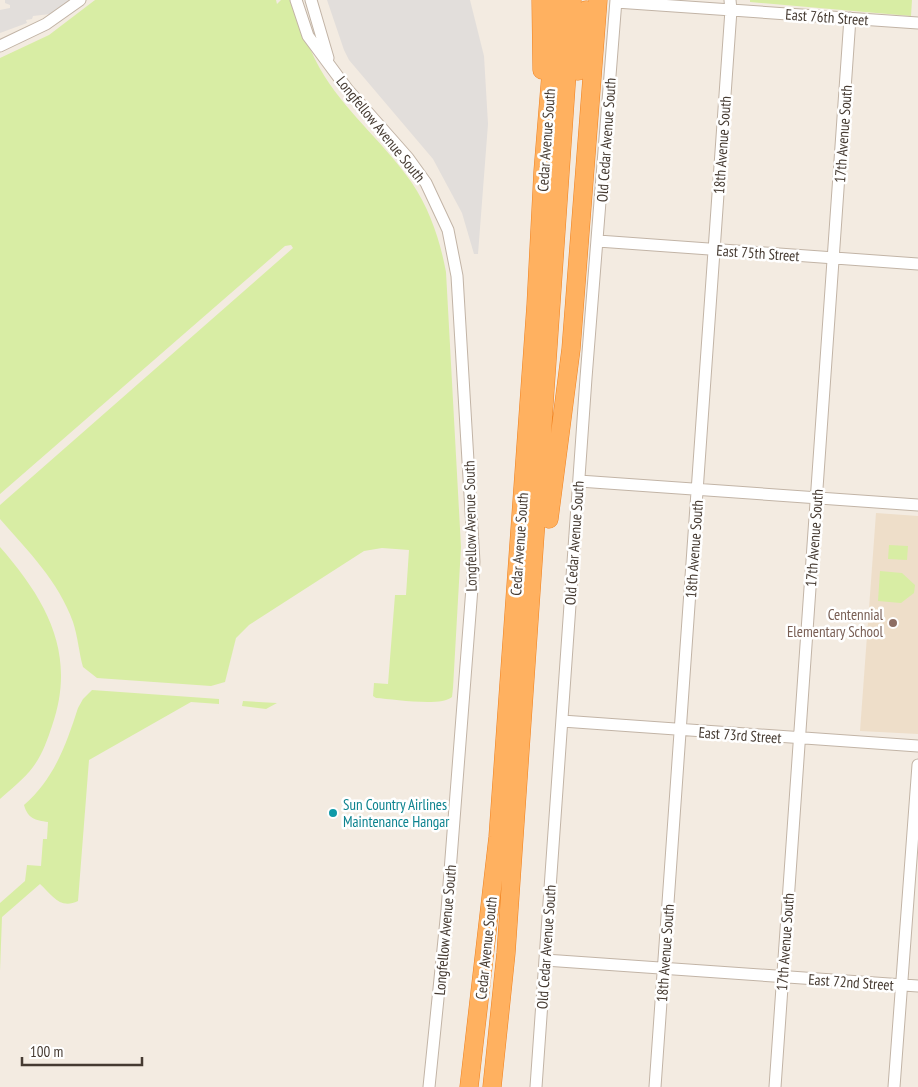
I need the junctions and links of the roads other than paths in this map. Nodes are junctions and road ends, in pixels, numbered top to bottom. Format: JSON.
{"nodes":[{"id":1,"x":80,"y":0,"type":"edge"},
{"id":2,"x":296,"y":0,"type":"edge"},
{"id":3,"x":311,"y":0,"type":"edge"},
{"id":4,"x":541,"y":0,"type":"edge"},
{"id":5,"x":557,"y":0,"type":"edge"},
{"id":6,"x":572,"y":0,"type":"edge"},
{"id":7,"x":602,"y":2,"type":"edge"},
{"id":8,"x":733,"y":3,"type":"edge"},
{"id":9,"x":850,"y":18,"type":"junction"},
{"id":10,"x":918,"y":23,"type":"edge"},
{"id":11,"x":0,"y":46,"type":"edge"},
{"id":12,"x":330,"y":64,"type":"junction"},
{"id":13,"x":543,"y":171,"type":"junction"},
{"id":14,"x":556,"y":225,"type":"junction"},
{"id":15,"x":598,"y":241,"type":"junction"},
{"id":16,"x":715,"y":250,"type":"junction"},
{"id":17,"x":834,"y":258,"type":"junction"},
{"id":18,"x":918,"y":264,"type":"edge"},
{"id":19,"x":579,"y":481,"type":"junction"},
{"id":20,"x":698,"y":490,"type":"junction"},
{"id":21,"x":817,"y":498,"type":"junction"},
{"id":22,"x":918,"y":505,"type":"edge"},
{"id":23,"x":534,"y":574,"type":"junction"},
{"id":24,"x":562,"y":721,"type":"junction"},
{"id":25,"x":680,"y":731,"type":"junction"},
{"id":26,"x":800,"y":739,"type":"junction"},
{"id":27,"x":918,"y":746,"type":"edge"},
{"id":28,"x":918,"y":765,"type":"edge"},
{"id":29,"x":545,"y":960,"type":"junction"},
{"id":30,"x":664,"y":969,"type":"junction"},
{"id":31,"x":783,"y":977,"type":"junction"},
{"id":32,"x":902,"y":985,"type":"junction"},
{"id":33,"x":918,"y":986,"type":"edge"},
{"id":34,"x":429,"y":1087,"type":"edge"},
{"id":35,"x":469,"y":1087,"type":"edge"},
{"id":36,"x":492,"y":1087,"type":"edge"},
{"id":37,"x":536,"y":1087,"type":"edge"},
{"id":38,"x":655,"y":1087,"type":"edge"},
{"id":39,"x":775,"y":1087,"type":"edge"},
{"id":40,"x":894,"y":1087,"type":"edge"}],
"edges":[{"from":1,"to":11,"type":"street"},
{"from":2,"to":12,"type":"street","name":"Longfellow Avenue South"},
{"from":3,"to":12,"type":"street","name":"Longfellow Avenue South"},
{"from":4,"to":13,"type":"highway"},
{"from":5,"to":13,"type":"highway","name":"Cedar Avenue South"},
{"from":6,"to":14,"type":"highway","name":"Cedar Avenue South"},
{"from":7,"to":8,"type":"street","name":"East 76th Street"},
{"from":7,"to":14,"type":"highway"},
{"from":7,"to":15,"type":"street","name":"Old Cedar Avenue South"},
{"from":7,"to":23,"type":"highway"},
{"from":8,"to":9,"type":"street","name":"East 76th Street"},
{"from":8,"to":16,"type":"street","name":"18th Avenue South"},
{"from":9,"to":10,"type":"street","name":"East 76th Street"},
{"from":9,"to":17,"type":"street","name":"17th Avenue South"},
{"from":12,"to":34,"type":"street","name":"Longfellow Avenue South"},
{"from":13,"to":35,"type":"highway","name":"Cedar Avenue South"},
{"from":14,"to":23,"type":"highway","name":"Cedar Avenue South"},
{"from":15,"to":16,"type":"street","name":"East 75th Street"},
{"from":15,"to":19,"type":"street","name":"Old Cedar Avenue South"},
{"from":16,"to":17,"type":"street","name":"East 75th Street"},
{"from":16,"to":20,"type":"street","name":"18th Avenue South"},
{"from":17,"to":18,"type":"street","name":"East 75th Street"},
{"from":17,"to":21,"type":"street","name":"17th Avenue South"},
{"from":19,"to":20,"type":"street"},
{"from":19,"to":24,"type":"street","name":"Old Cedar Avenue South"},
{"from":20,"to":21,"type":"street"},
{"from":20,"to":25,"type":"street","name":"18th Avenue South"},
{"from":21,"to":22,"type":"street"},
{"from":21,"to":26,"type":"street","name":"17th Avenue South"},
{"from":23,"to":36,"type":"highway","name":"Cedar Avenue South"},
{"from":24,"to":25,"type":"street","name":"East 73rd Street"},
{"from":24,"to":29,"type":"street","name":"Old Cedar Avenue South"},
{"from":25,"to":26,"type":"street","name":"East 73rd Street"},
{"from":25,"to":30,"type":"street","name":"18th Avenue South"},
{"from":26,"to":27,"type":"street","name":"East 73rd Street"},
{"from":26,"to":31,"type":"street","name":"17th Avenue South"},
{"from":28,"to":32,"type":"street"},
{"from":29,"to":30,"type":"street","name":"East 72nd Street"},
{"from":29,"to":37,"type":"street","name":"Old Cedar Avenue South"},
{"from":30,"to":31,"type":"street","name":"East 72nd Street"},
{"from":30,"to":38,"type":"street","name":"18th Avenue South"},
{"from":31,"to":32,"type":"street","name":"East 72nd Street"},
{"from":31,"to":39,"type":"street","name":"17th Avenue South"},
{"from":32,"to":33,"type":"street","name":"East 72nd Street"},
{"from":32,"to":40,"type":"street"}]}
